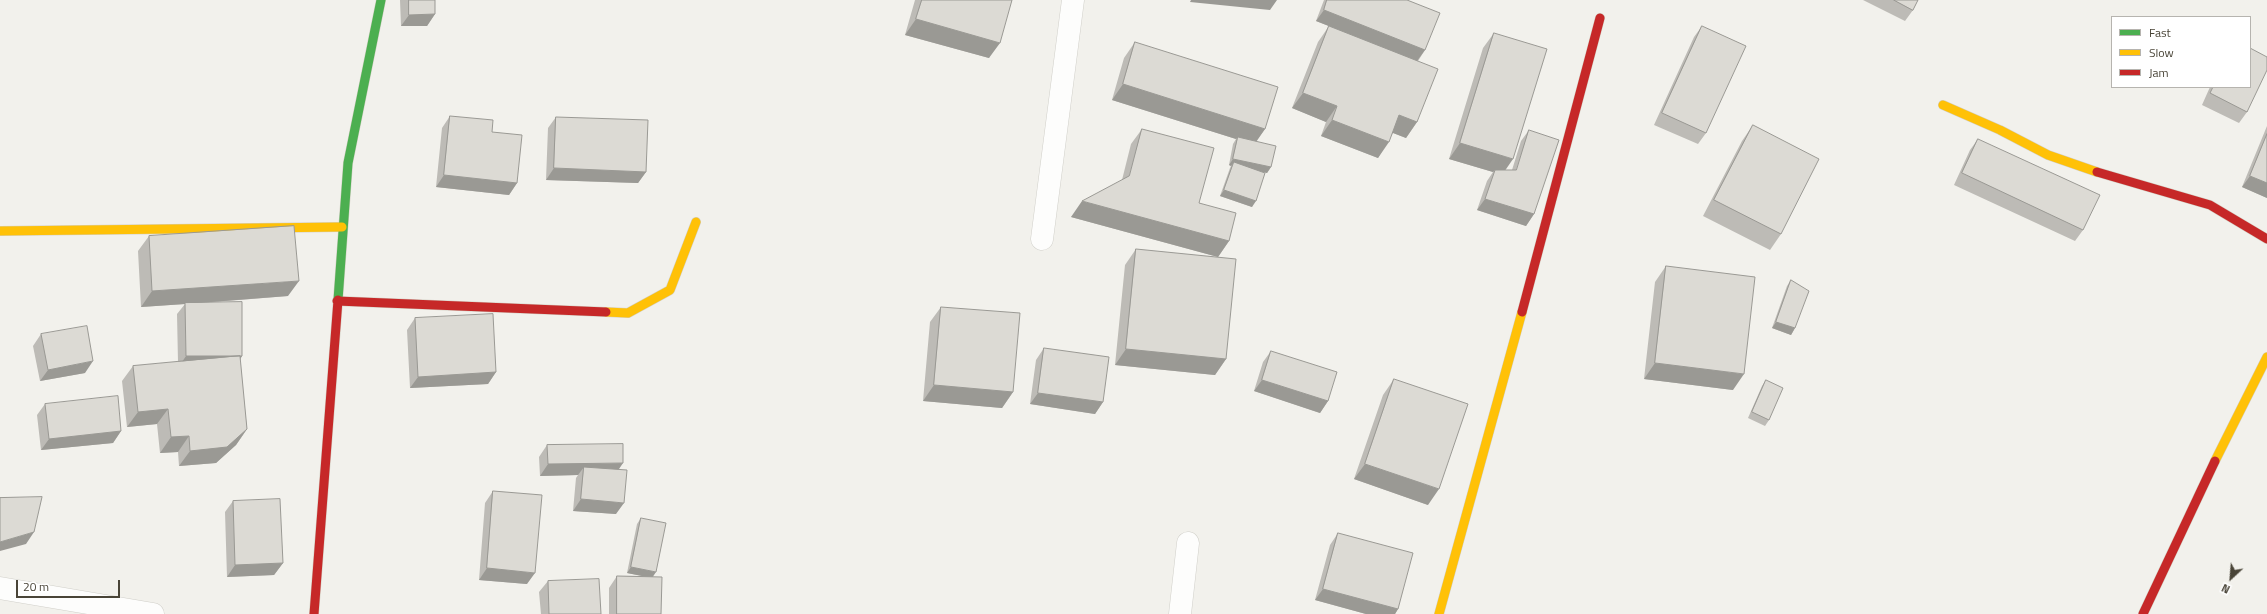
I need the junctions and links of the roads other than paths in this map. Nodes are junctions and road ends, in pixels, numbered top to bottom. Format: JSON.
{"nodes":[{"id":1,"x":381,"y":0,"type":"edge"},
{"id":2,"x":1073,"y":0,"type":"edge"},
{"id":3,"x":1600,"y":18,"type":"dead end"},
{"id":4,"x":1943,"y":105,"type":"dead end"},
{"id":5,"x":696,"y":222,"type":"dead end"},
{"id":6,"x":342,"y":227,"type":"junction"},
{"id":7,"x":0,"y":231,"type":"edge"},
{"id":8,"x":2267,"y":238,"type":"edge"},
{"id":9,"x":1042,"y":239,"type":"dead end"},
{"id":10,"x":337,"y":300,"type":"junction"},
{"id":11,"x":2267,"y":357,"type":"edge"},
{"id":12,"x":1188,"y":543,"type":"dead end"},
{"id":13,"x":0,"y":588,"type":"edge"},
{"id":14,"x":153,"y":614,"type":"edge"},
{"id":15,"x":314,"y":614,"type":"edge"},
{"id":16,"x":1180,"y":614,"type":"edge"},
{"id":17,"x":1439,"y":614,"type":"edge"},
{"id":18,"x":2143,"y":614,"type":"edge"}],
"edges":[{"from":1,"to":6,"type":"street"},
{"from":2,"to":9,"type":"street"},
{"from":3,"to":17,"type":"street"},
{"from":4,"to":8,"type":"street"},
{"from":5,"to":10,"type":"street"},
{"from":6,"to":7,"type":"street"},
{"from":6,"to":10,"type":"street"},
{"from":10,"to":15,"type":"street"},
{"from":11,"to":18,"type":"street"},
{"from":12,"to":16,"type":"street"},
{"from":13,"to":14,"type":"street"}]}
